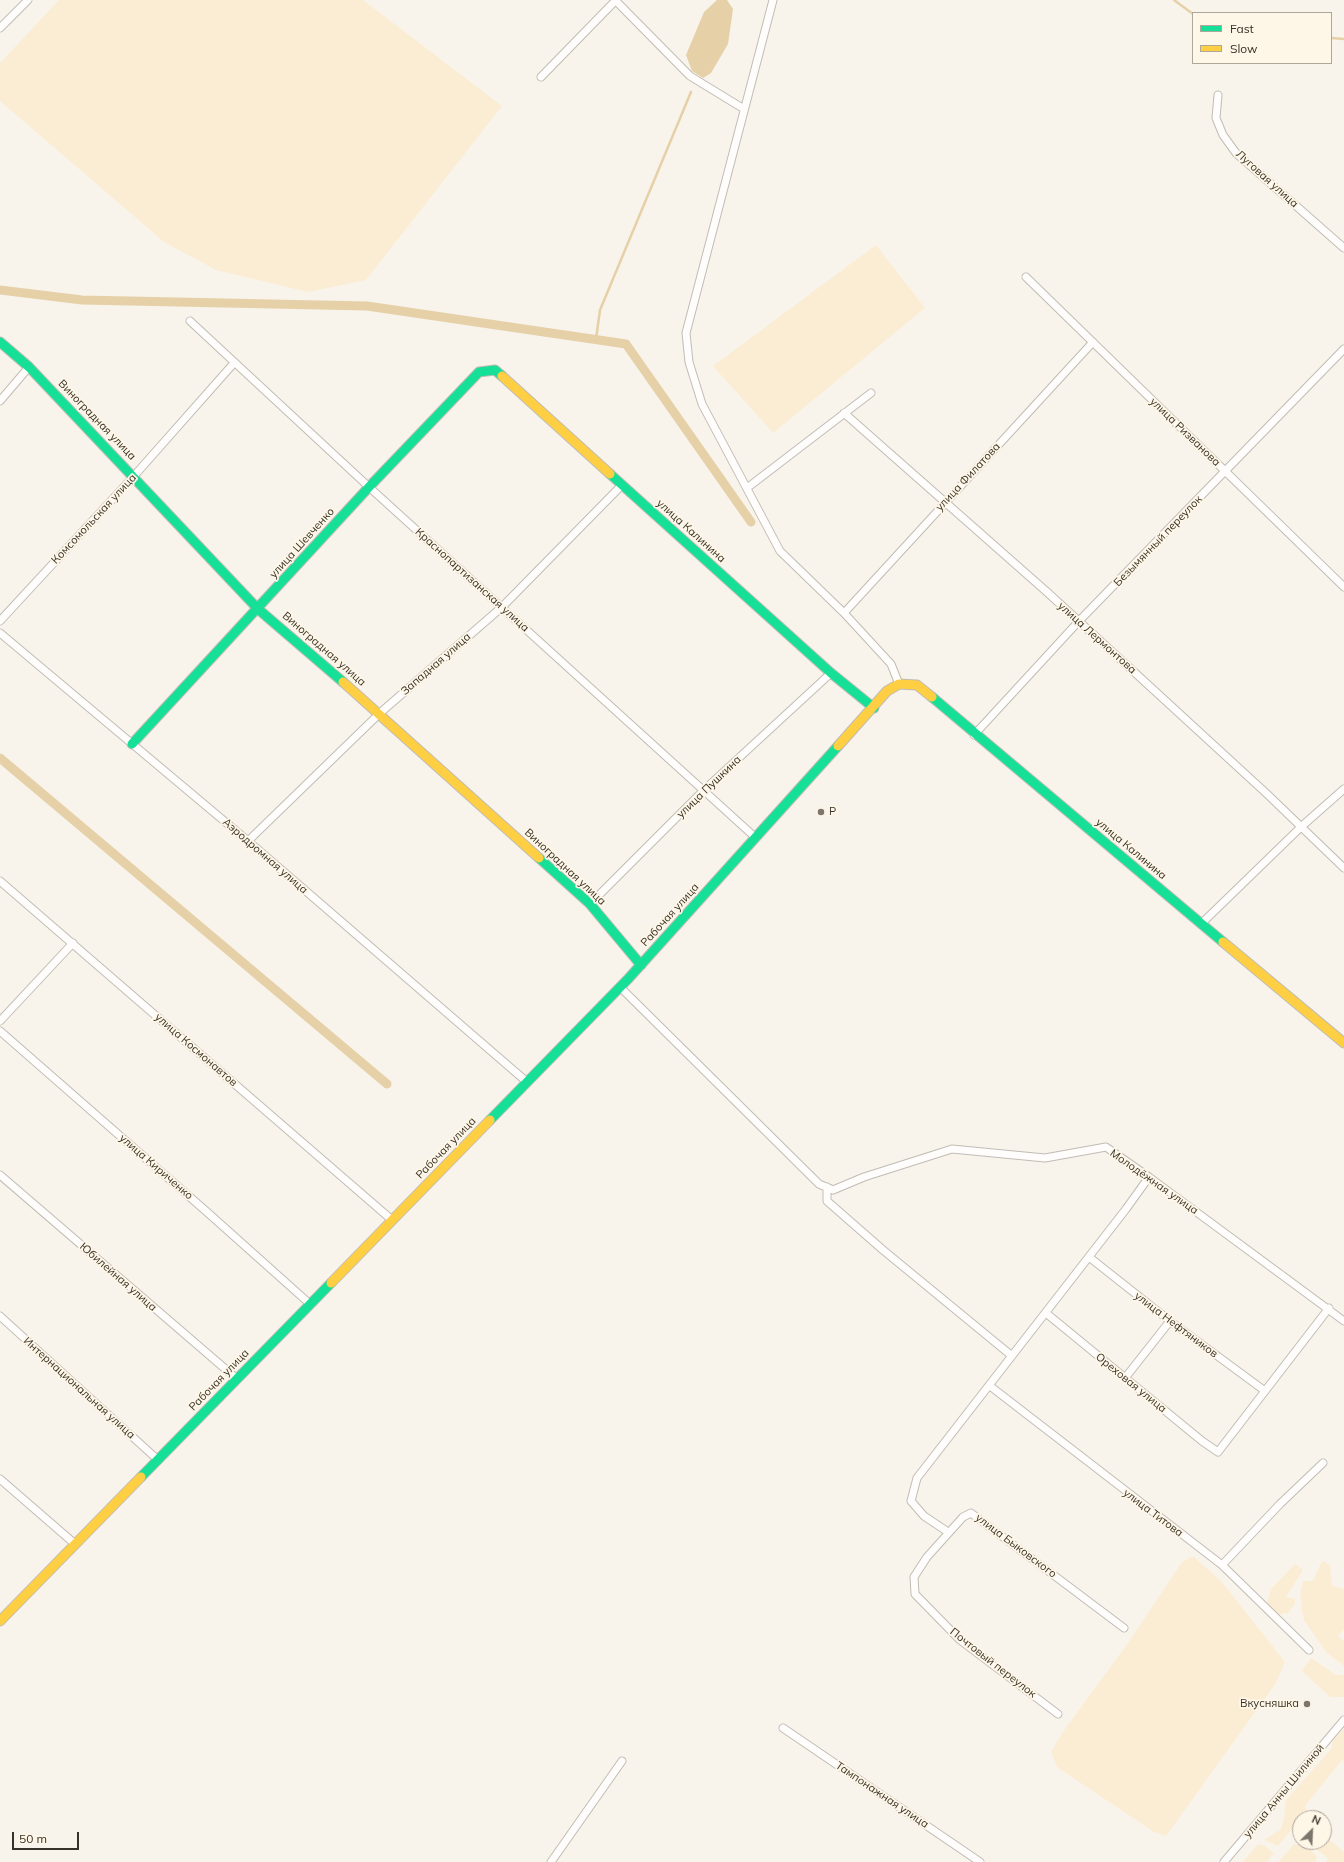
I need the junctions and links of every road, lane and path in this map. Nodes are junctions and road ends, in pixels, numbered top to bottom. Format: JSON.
{"nodes":[{"id":1,"x":28,"y":0,"type":"edge"},
{"id":2,"x":616,"y":0,"type":"edge"},
{"id":3,"x":773,"y":0,"type":"edge"},
{"id":4,"x":0,"y":28,"type":"edge"},
{"id":5,"x":541,"y":77,"type":"dead end"},
{"id":6,"x":1218,"y":96,"type":"dead end"},
{"id":7,"x":744,"y":109,"type":"junction"},
{"id":8,"x":1344,"y":248,"type":"edge"},
{"id":9,"x":1026,"y":277,"type":"dead end"},
{"id":10,"x":190,"y":321,"type":"dead end"},
{"id":11,"x":0,"y":342,"type":"edge"},
{"id":12,"x":1093,"y":342,"type":"junction"},
{"id":13,"x":1344,"y":349,"type":"edge"},
{"id":14,"x":234,"y":363,"type":"junction"},
{"id":15,"x":29,"y":368,"type":"junction"},
{"id":16,"x":495,"y":370,"type":"joint"},
{"id":17,"x":871,"y":393,"type":"dead end"},
{"id":18,"x":0,"y":401,"type":"edge"},
{"id":19,"x":844,"y":413,"type":"junction"},
{"id":20,"x":1225,"y":471,"type":"junction"},
{"id":21,"x":134,"y":476,"type":"junction"},
{"id":22,"x":622,"y":485,"type":"junction"},
{"id":23,"x":369,"y":487,"type":"junction"},
{"id":24,"x":747,"y":488,"type":"junction"},
{"id":25,"x":944,"y":502,"type":"junction"},
{"id":26,"x":1344,"y":588,"type":"edge"},
{"id":27,"x":502,"y":607,"type":"junction"},
{"id":28,"x":258,"y":609,"type":"junction"},
{"id":29,"x":844,"y":613,"type":"junction"},
{"id":30,"x":0,"y":621,"type":"edge"},
{"id":31,"x":1079,"y":621,"type":"junction"},
{"id":32,"x":0,"y":633,"type":"edge"},
{"id":33,"x":831,"y":673,"type":"junction"},
{"id":34,"x":899,"y":684,"type":"junction"},
{"id":35,"x":874,"y":708,"type":"junction"},
{"id":36,"x":380,"y":713,"type":"junction"},
{"id":37,"x":974,"y":735,"type":"junction"},
{"id":38,"x":132,"y":744,"type":"junction"},
{"id":39,"x":1344,"y":789,"type":"edge"},
{"id":40,"x":704,"y":790,"type":"junction"},
{"id":41,"x":1302,"y":826,"type":"junction"},
{"id":42,"x":756,"y":838,"type":"junction"},
{"id":43,"x":248,"y":841,"type":"junction"},
{"id":44,"x":1344,"y":868,"type":"edge"},
{"id":45,"x":0,"y":881,"type":"edge"},
{"id":46,"x":590,"y":904,"type":"junction"},
{"id":47,"x":1202,"y":923,"type":"junction"},
{"id":48,"x":73,"y":943,"type":"junction"},
{"id":49,"x":641,"y":965,"type":"junction"},
{"id":50,"x":620,"y":987,"type":"junction"},
{"id":51,"x":0,"y":1021,"type":"edge"},
{"id":52,"x":0,"y":1031,"type":"edge"},
{"id":53,"x":1344,"y":1043,"type":"edge"},
{"id":54,"x":527,"y":1082,"type":"junction"},
{"id":55,"x":0,"y":1175,"type":"edge"},
{"id":56,"x":1149,"y":1176,"type":"junction"},
{"id":57,"x":823,"y":1185,"type":"junction"},
{"id":58,"x":392,"y":1220,"type":"junction"},
{"id":59,"x":1089,"y":1257,"type":"junction"},
{"id":60,"x":310,"y":1304,"type":"junction"},
{"id":61,"x":1329,"y":1308,"type":"junction"},
{"id":62,"x":1046,"y":1313,"type":"junction"},
{"id":63,"x":0,"y":1316,"type":"edge"},
{"id":64,"x":1344,"y":1320,"type":"edge"},
{"id":65,"x":1170,"y":1321,"type":"junction"},
{"id":66,"x":1012,"y":1356,"type":"junction"},
{"id":67,"x":1125,"y":1378,"type":"junction"},
{"id":68,"x":236,"y":1380,"type":"junction"},
{"id":69,"x":990,"y":1386,"type":"junction"},
{"id":70,"x":1265,"y":1391,"type":"junction"},
{"id":71,"x":158,"y":1460,"type":"junction"},
{"id":72,"x":1323,"y":1463,"type":"dead end"},
{"id":73,"x":0,"y":1479,"type":"edge"},
{"id":74,"x":948,"y":1532,"type":"junction"},
{"id":75,"x":75,"y":1544,"type":"junction"},
{"id":76,"x":1222,"y":1565,"type":"junction"},
{"id":77,"x":0,"y":1621,"type":"edge"},
{"id":78,"x":1124,"y":1628,"type":"dead end"},
{"id":79,"x":1309,"y":1650,"type":"dead end"},
{"id":80,"x":1058,"y":1714,"type":"dead end"},
{"id":81,"x":1344,"y":1720,"type":"edge"},
{"id":82,"x":783,"y":1728,"type":"dead end"},
{"id":83,"x":622,"y":1761,"type":"dead end"},
{"id":84,"x":551,"y":1862,"type":"edge"},
{"id":85,"x":980,"y":1862,"type":"edge"},
{"id":86,"x":1224,"y":1862,"type":"edge"}],
"edges":[{"from":1,"to":4,"type":"street"},
{"from":2,"to":5,"type":"street"},
{"from":2,"to":7,"type":"street"},
{"from":3,"to":7,"type":"street"},
{"from":6,"to":8,"type":"street","name":"Луговая улица"},
{"from":7,"to":24,"type":"street"},
{"from":9,"to":12,"type":"street","name":"улица Ризванова"},
{"from":10,"to":14,"type":"street","name":"Краснопартизанская улица"},
{"from":11,"to":15,"type":"street","name":"Виноградная улица"},
{"from":12,"to":20,"type":"street","name":"улица Ризванова"},
{"from":12,"to":25,"type":"street","name":"улица Филатова"},
{"from":13,"to":20,"type":"street","name":"Безымянный переулок"},
{"from":14,"to":21,"type":"street","name":"Комсомольская улица"},
{"from":14,"to":23,"type":"street","name":"Краснопартизанская улица"},
{"from":15,"to":18,"type":"street"},
{"from":15,"to":21,"type":"street","name":"Виноградная улица"},
{"from":16,"to":22,"type":"street","name":"улица Калинина"},
{"from":16,"to":23,"type":"street","name":"улица Шевченко"},
{"from":17,"to":19,"type":"street"},
{"from":19,"to":24,"type":"street"},
{"from":19,"to":25,"type":"street","name":"улица Лермонтова"},
{"from":20,"to":26,"type":"street","name":"улица Ризванова"},
{"from":20,"to":31,"type":"street","name":"Безымянный переулок"},
{"from":21,"to":28,"type":"street","name":"Виноградная улица"},
{"from":21,"to":30,"type":"street","name":"Комсомольская улица"},
{"from":22,"to":27,"type":"street","name":"Западная улица"},
{"from":22,"to":33,"type":"street","name":"улица Калинина"},
{"from":23,"to":27,"type":"street","name":"Краснопартизанская улица"},
{"from":23,"to":28,"type":"street","name":"улица Шевченко"},
{"from":24,"to":29,"type":"street"},
{"from":25,"to":29,"type":"street","name":"улица Филатова"},
{"from":25,"to":31,"type":"street","name":"улица Лермонтова"},
{"from":27,"to":36,"type":"street","name":"Западная улица"},
{"from":27,"to":40,"type":"street","name":"Краснопартизанская улица"},
{"from":28,"to":36,"type":"street","name":"Виноградная улица"},
{"from":28,"to":38,"type":"street","name":"улица Шевченко"},
{"from":29,"to":34,"type":"street"},
{"from":31,"to":37,"type":"street","name":"Безымянный переулок"},
{"from":31,"to":41,"type":"street","name":"улица Лермонтова"},
{"from":32,"to":38,"type":"street","name":"Аэродромная улица"},
{"from":33,"to":35,"type":"street","name":"улица Калинина"},
{"from":33,"to":40,"type":"street","name":"улица Пушкина"},
{"from":34,"to":35,"type":"street","name":"Рабочая улица"},
{"from":34,"to":37,"type":"street","name":"улица Калинина"},
{"from":35,"to":42,"type":"street","name":"Рабочая улица"},
{"from":36,"to":43,"type":"street","name":"Западная улица"},
{"from":36,"to":46,"type":"street","name":"Виноградная улица"},
{"from":37,"to":47,"type":"street","name":"улица Калинина"},
{"from":38,"to":43,"type":"street","name":"Аэродромная улица"},
{"from":39,"to":41,"type":"street"},
{"from":40,"to":42,"type":"street","name":"Краснопартизанская улица"},
{"from":40,"to":46,"type":"street","name":"улица Пушкина"},
{"from":41,"to":44,"type":"street","name":"улица Лермонтова"},
{"from":41,"to":47,"type":"street"},
{"from":42,"to":49,"type":"street","name":"Рабочая улица"},
{"from":43,"to":54,"type":"street","name":"Аэродромная улица"},
{"from":45,"to":48,"type":"street","name":"улица Космонавтов"},
{"from":46,"to":49,"type":"street","name":"Виноградная улица"},
{"from":47,"to":53,"type":"street","name":"улица Калинина"},
{"from":48,"to":51,"type":"street"},
{"from":48,"to":58,"type":"street","name":"улица Космонавтов"},
{"from":49,"to":50,"type":"street","name":"Рабочая улица"},
{"from":50,"to":54,"type":"street","name":"Рабочая улица"},
{"from":50,"to":57,"type":"street"},
{"from":52,"to":60,"type":"street","name":"улица Кириченко"},
{"from":54,"to":58,"type":"street","name":"Рабочая улица"},
{"from":55,"to":68,"type":"street","name":"Юбилейная улица"},
{"from":56,"to":57,"type":"street","name":"Молодёжная улица"},
{"from":56,"to":59,"type":"street"},
{"from":56,"to":61,"type":"street","name":"Молодёжная улица"},
{"from":57,"to":66,"type":"street"},
{"from":58,"to":60,"type":"street","name":"Рабочая улица"},
{"from":59,"to":62,"type":"street"},
{"from":59,"to":65,"type":"street","name":"улица Нефтяников"},
{"from":60,"to":68,"type":"street","name":"Рабочая улица"},
{"from":61,"to":64,"type":"street","name":"Молодёжная улица"},
{"from":61,"to":70,"type":"street"},
{"from":62,"to":66,"type":"street"},
{"from":62,"to":67,"type":"street","name":"Ореховая улица"},
{"from":63,"to":71,"type":"street","name":"Интернациональная улица"},
{"from":65,"to":67,"type":"street"},
{"from":65,"to":70,"type":"street","name":"улица Нефтяников"},
{"from":66,"to":69,"type":"street"},
{"from":67,"to":70,"type":"street","name":"Ореховая улица"},
{"from":68,"to":71,"type":"street","name":"Рабочая улица"},
{"from":69,"to":74,"type":"street"},
{"from":69,"to":76,"type":"street","name":"улица Титова"},
{"from":71,"to":75,"type":"street","name":"Рабочая улица"},
{"from":72,"to":76,"type":"street"},
{"from":73,"to":75,"type":"street"},
{"from":74,"to":78,"type":"street","name":"улица Быковского"},
{"from":74,"to":80,"type":"street","name":"Почтовый переулок"},
{"from":75,"to":77,"type":"street","name":"Рабочая улица"},
{"from":76,"to":79,"type":"street","name":"улица Титова"},
{"from":81,"to":86,"type":"street","name":"улица Анны Шилиной"},
{"from":82,"to":85,"type":"street","name":"Тампонажная улица"},
{"from":83,"to":84,"type":"street"}]}
